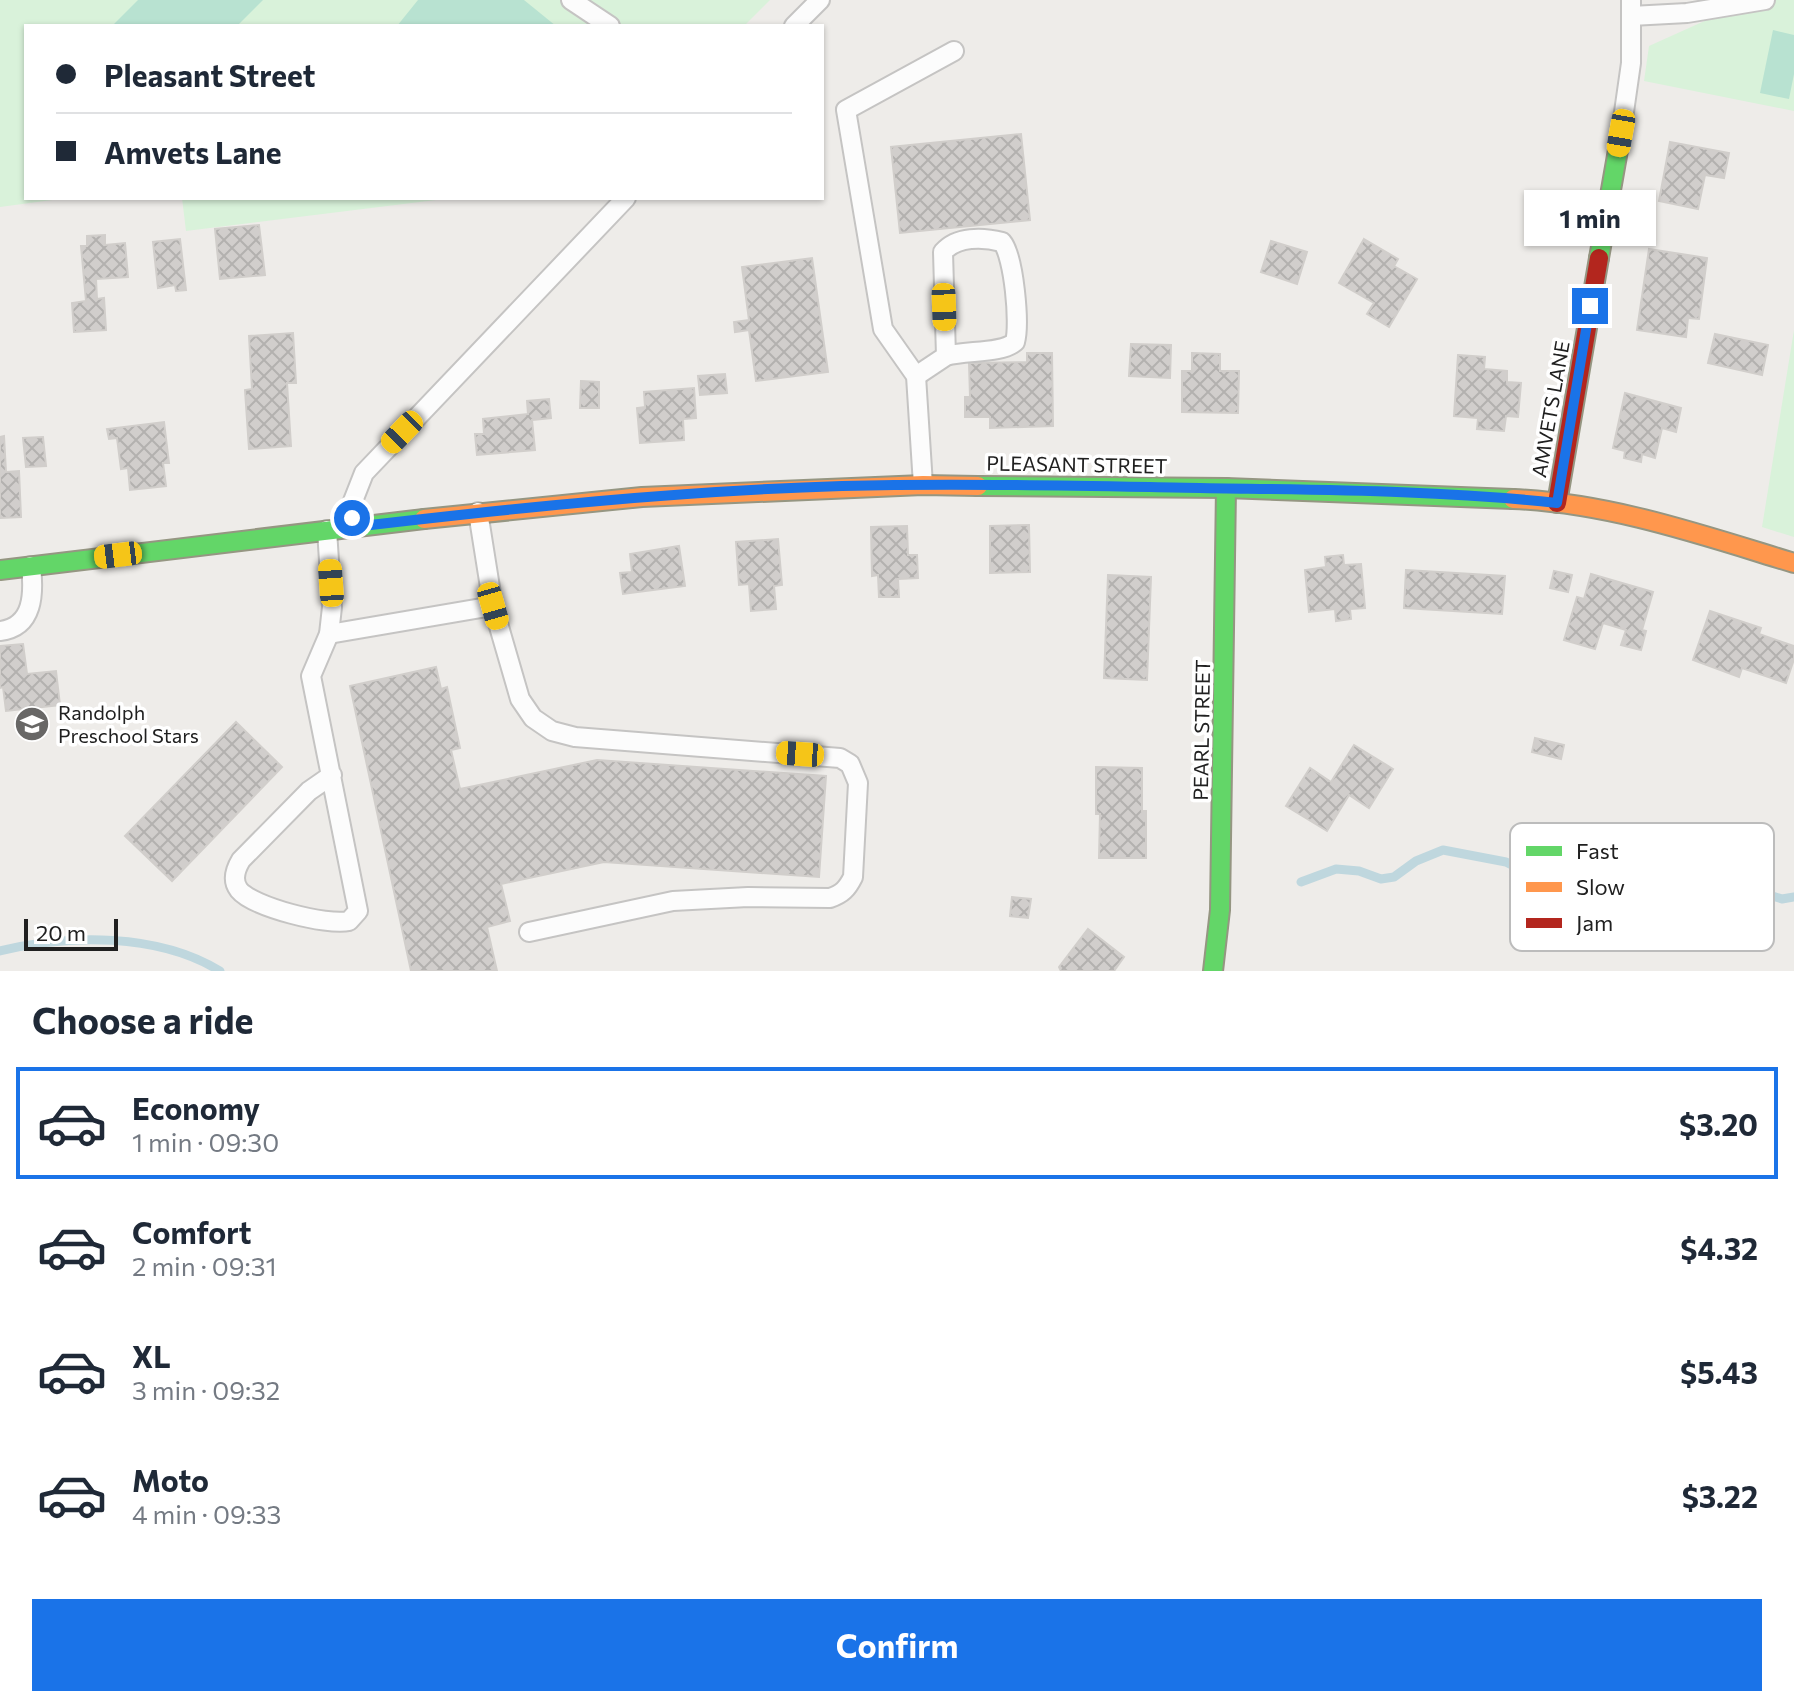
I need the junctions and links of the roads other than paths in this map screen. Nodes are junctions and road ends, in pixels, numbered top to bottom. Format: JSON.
{"nodes":[{"id":1,"x":571,"y":0,"type":"edge"},
{"id":2,"x":820,"y":0,"type":"edge"},
{"id":3,"x":1765,"y":0,"type":"edge"},
{"id":4,"x":1631,"y":8,"type":"edge"},
{"id":5,"x":607,"y":24,"type":"edge"},
{"id":6,"x":796,"y":24,"type":"edge"},
{"id":7,"x":954,"y":51,"type":"dead end"},
{"id":8,"x":1621,"y":133,"type":"joint"},
{"id":9,"x":624,"y":200,"type":"edge"},
{"id":10,"x":946,"y":356,"type":"junction"},
{"id":11,"x":916,"y":376,"type":"junction"},
{"id":12,"x":923,"y":485,"type":"junction"},
{"id":13,"x":1226,"y":488,"type":"junction"},
{"id":14,"x":1557,"y":503,"type":"junction"},
{"id":15,"x":478,"y":512,"type":"junction"},
{"id":16,"x":353,"y":527,"type":"junction"},
{"id":17,"x":327,"y":530,"type":"junction"},
{"id":18,"x":1794,"y":563,"type":"edge"},
{"id":19,"x":31,"y":566,"type":"junction"},
{"id":20,"x":0,"y":570,"type":"edge"},
{"id":21,"x":493,"y":606,"type":"junction"},
{"id":22,"x":0,"y":631,"type":"edge"},
{"id":23,"x":329,"y":634,"type":"junction"},
{"id":24,"x":332,"y":775,"type":"junction"},
{"id":25,"x":529,"y":932,"type":"dead end"},
{"id":26,"x":1213,"y":971,"type":"edge"}],
"edges":[{"from":1,"to":5,"type":"lane"},
{"from":2,"to":6,"type":"lane"},
{"from":3,"to":4,"type":"lane"},
{"from":4,"to":8,"type":"lane"},
{"from":7,"to":11,"type":"lane"},
{"from":8,"to":14,"type":"street","name":"AMVETS LANE"},
{"from":9,"to":16,"type":"lane"},
{"from":10,"to":10,"type":"lane"},
{"from":10,"to":11,"type":"lane"},
{"from":11,"to":12,"type":"lane"},
{"from":12,"to":13,"type":"street","name":"PLEASANT STREET"},
{"from":12,"to":15,"type":"street","name":"PLEASANT STREET"},
{"from":13,"to":14,"type":"street","name":"PLEASANT STREET"},
{"from":13,"to":26,"type":"street","name":"PEARL STREET"},
{"from":14,"to":18,"type":"street","name":"PLEASANT STREET"},
{"from":15,"to":16,"type":"street","name":"PLEASANT STREET"},
{"from":15,"to":21,"type":"lane"},
{"from":16,"to":17,"type":"street","name":"PLEASANT STREET"},
{"from":17,"to":19,"type":"street","name":"PLEASANT STREET"},
{"from":17,"to":23,"type":"lane"},
{"from":19,"to":20,"type":"street"},
{"from":19,"to":22,"type":"lane"},
{"from":21,"to":23,"type":"lane"},
{"from":21,"to":25,"type":"lane"},
{"from":23,"to":24,"type":"lane"},
{"from":24,"to":24,"type":"lane"}]}
